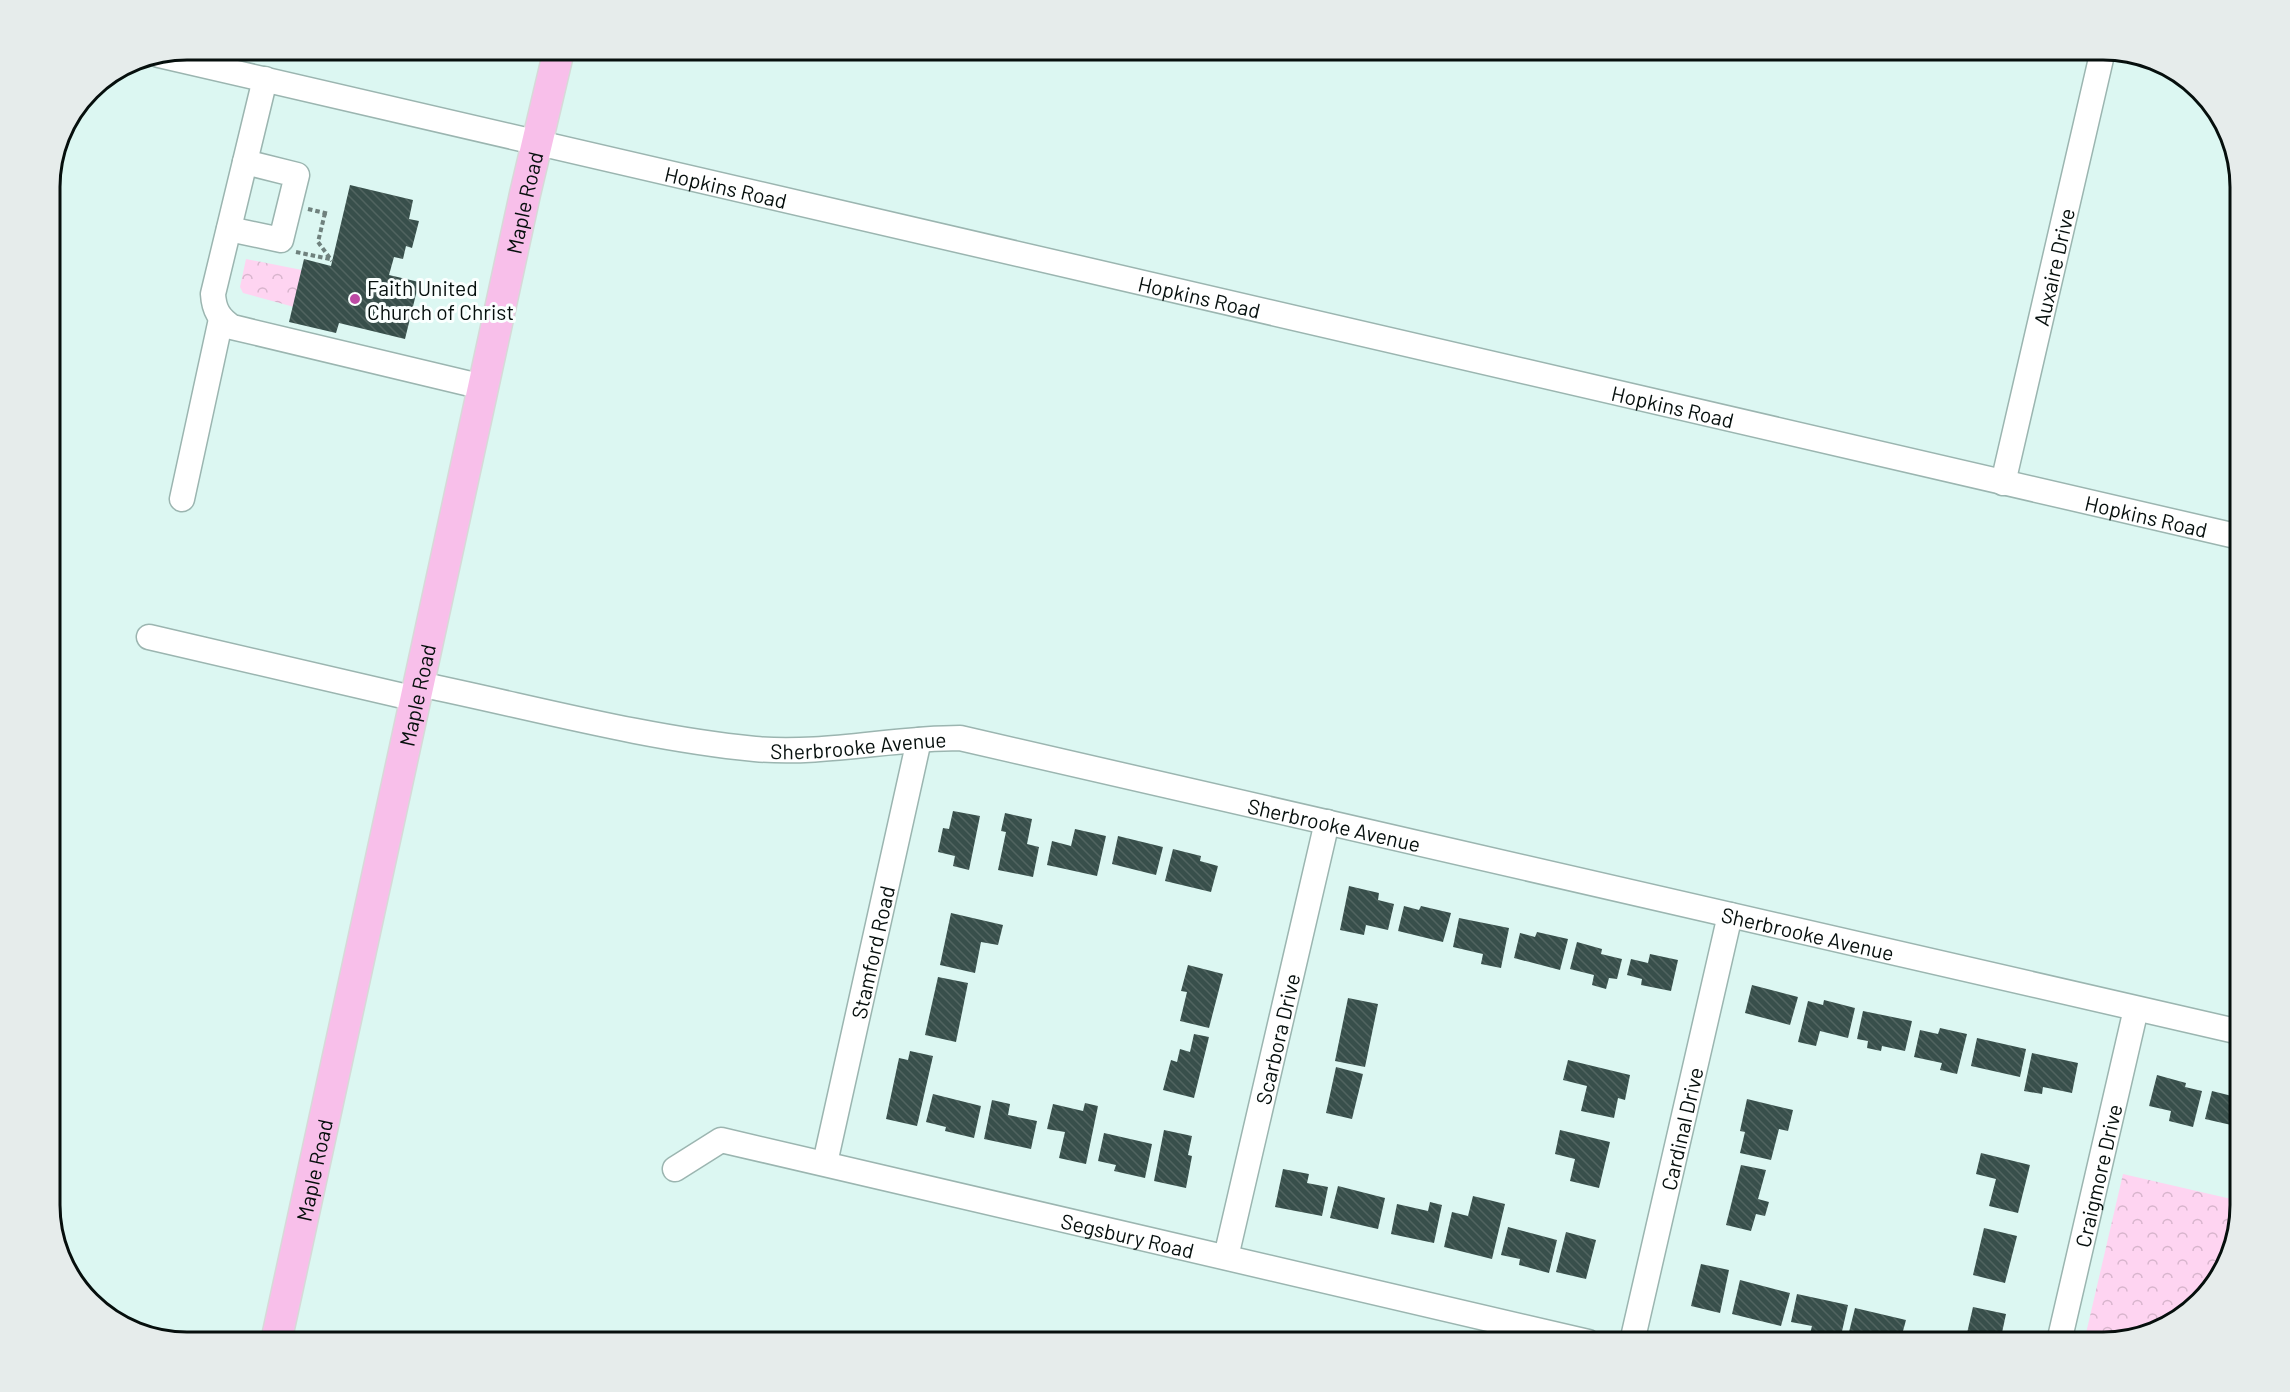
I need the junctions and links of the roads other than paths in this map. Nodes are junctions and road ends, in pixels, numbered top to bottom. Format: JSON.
{"nodes":[{"id":1,"x":229,"y":60,"type":"edge"},
{"id":2,"x":557,"y":60,"type":"edge"},
{"id":3,"x":2101,"y":60,"type":"edge"},
{"id":4,"x":265,"y":79,"type":"junction"},
{"id":5,"x":536,"y":144,"type":"junction"},
{"id":6,"x":245,"y":162,"type":"junction"},
{"id":7,"x":229,"y":229,"type":"junction"},
{"id":8,"x":221,"y":319,"type":"junction"},
{"id":9,"x":483,"y":387,"type":"junction"},
{"id":10,"x":2002,"y":483,"type":"junction"},
{"id":11,"x":182,"y":499,"type":"dead end"},
{"id":12,"x":2230,"y":535,"type":"edge"},
{"id":13,"x":149,"y":637,"type":"dead end"},
{"id":14,"x":418,"y":692,"type":"junction"},
{"id":15,"x":919,"y":740,"type":"junction"},
{"id":16,"x":1327,"y":822,"type":"junction"},
{"id":17,"x":1730,"y":915,"type":"junction"},
{"id":18,"x":2136,"y":1009,"type":"junction"},
{"id":19,"x":2230,"y":1030,"type":"edge"},
{"id":20,"x":825,"y":1163,"type":"junction"},
{"id":21,"x":675,"y":1169,"type":"dead end"},
{"id":22,"x":1226,"y":1257,"type":"junction"},
{"id":23,"x":278,"y":1332,"type":"edge"},
{"id":24,"x":1545,"y":1332,"type":"edge"},
{"id":25,"x":1634,"y":1332,"type":"edge"},
{"id":26,"x":2061,"y":1332,"type":"edge"}],
"edges":[{"from":1,"to":4,"type":"street","name":"Hopkins Road"},
{"from":2,"to":5,"type":"main road","name":"Maple Road"},
{"from":3,"to":10,"type":"street","name":"Auxaire Drive"},
{"from":4,"to":5,"type":"street","name":"Hopkins Road"},
{"from":4,"to":6,"type":"street"},
{"from":5,"to":9,"type":"main road","name":"Maple Road"},
{"from":5,"to":10,"type":"street","name":"Hopkins Road"},
{"from":6,"to":7,"type":"street"},
{"from":6,"to":7,"type":"street"},
{"from":7,"to":8,"type":"street"},
{"from":8,"to":9,"type":"street"},
{"from":8,"to":11,"type":"street"},
{"from":9,"to":14,"type":"main road","name":"Maple Road"},
{"from":10,"to":12,"type":"street","name":"Hopkins Road"},
{"from":13,"to":14,"type":"street","name":"Sherbrooke Avenue"},
{"from":14,"to":15,"type":"street","name":"Sherbrooke Avenue"},
{"from":14,"to":23,"type":"main road","name":"Maple Road"},
{"from":15,"to":16,"type":"street","name":"Sherbrooke Avenue"},
{"from":15,"to":20,"type":"street","name":"Stamford Road"},
{"from":16,"to":17,"type":"street","name":"Sherbrooke Avenue"},
{"from":16,"to":22,"type":"street","name":"Scarbora Drive"},
{"from":17,"to":18,"type":"street","name":"Sherbrooke Avenue"},
{"from":17,"to":25,"type":"street","name":"Cardinal Drive"},
{"from":18,"to":19,"type":"street","name":"Sherbrooke Avenue"},
{"from":18,"to":26,"type":"street","name":"Craigmore Drive"},
{"from":20,"to":21,"type":"street","name":"Segsbury Road"},
{"from":20,"to":22,"type":"street","name":"Segsbury Road"},
{"from":22,"to":24,"type":"street","name":"Segsbury Road"}]}
